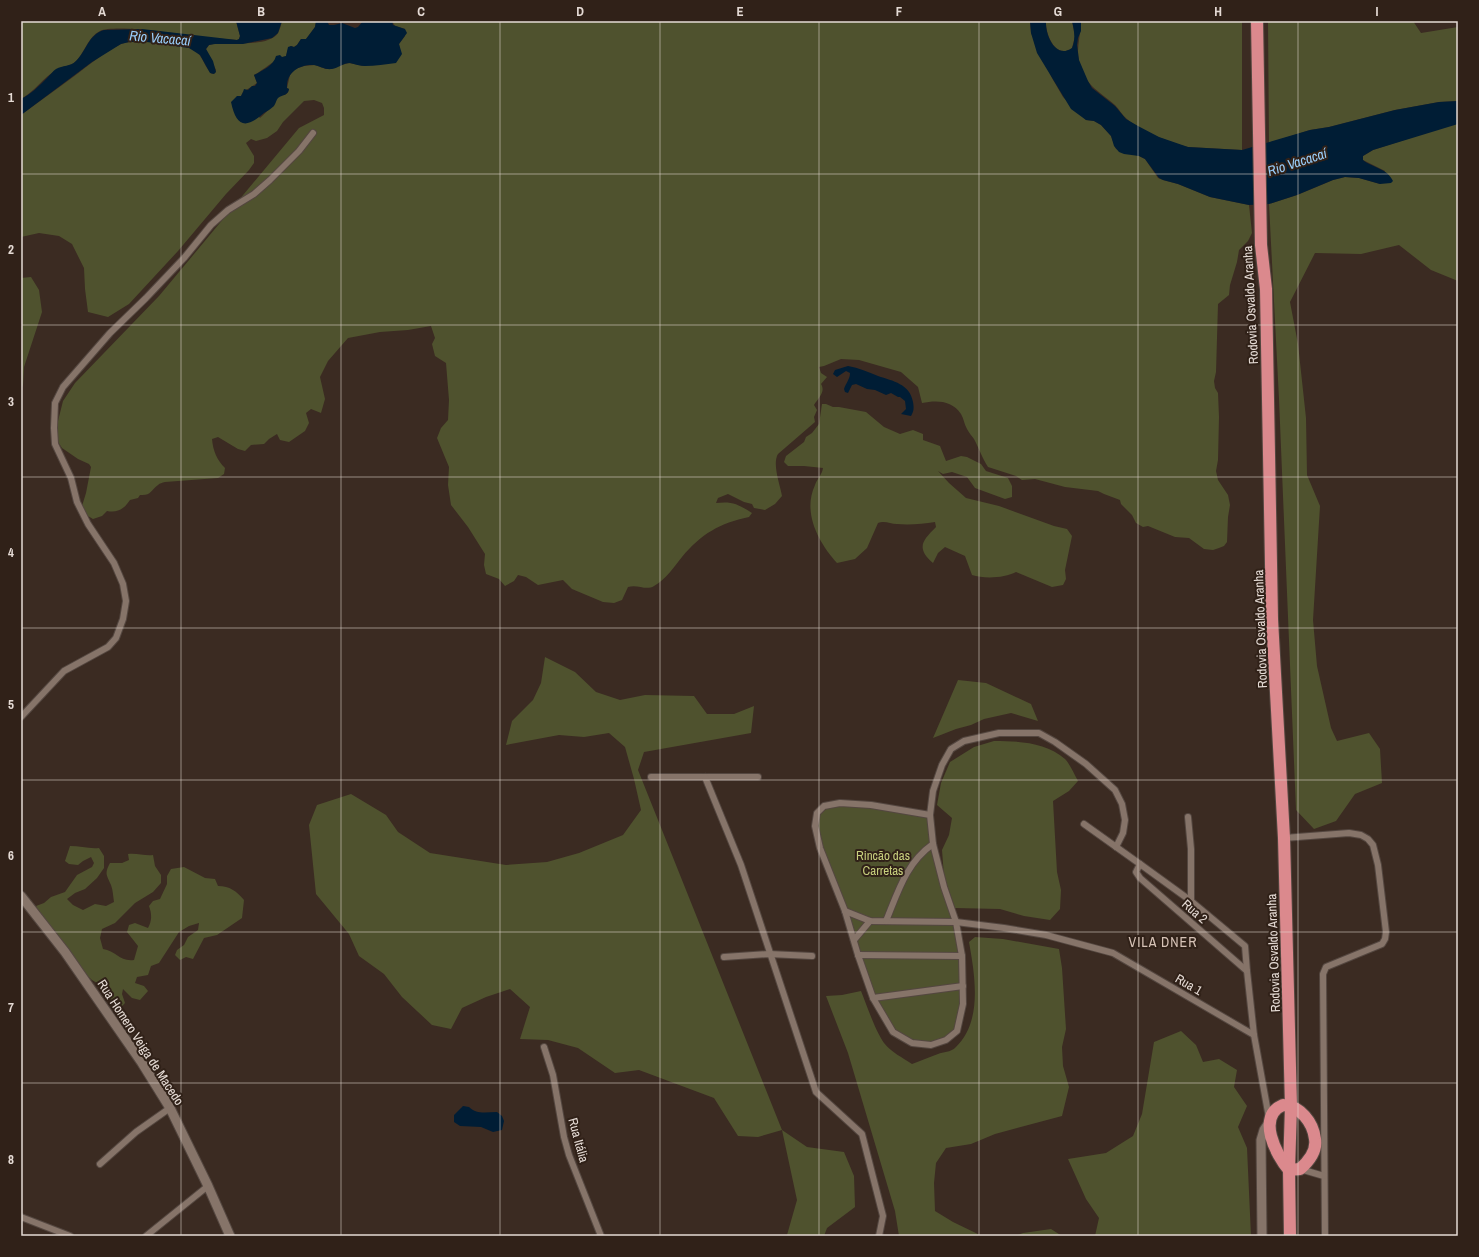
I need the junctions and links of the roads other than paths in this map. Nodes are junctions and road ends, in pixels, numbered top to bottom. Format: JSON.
{"nodes":[{"id":1,"x":1257,"y":21,"type":"edge"},
{"id":2,"x":313,"y":133,"type":"dead end"},
{"id":3,"x":21,"y":717,"type":"edge"},
{"id":4,"x":758,"y":776,"type":"dead end"},
{"id":5,"x":651,"y":777,"type":"dead end"},
{"id":6,"x":704,"y":777,"type":"junction"},
{"id":7,"x":930,"y":815,"type":"junction"},
{"id":8,"x":1188,"y":817,"type":"dead end"},
{"id":9,"x":1084,"y":824,"type":"dead end"},
{"id":10,"x":1284,"y":838,"type":"junction"},
{"id":11,"x":933,"y":844,"type":"junction"},
{"id":12,"x":1116,"y":847,"type":"junction"},
{"id":13,"x":1140,"y":864,"type":"junction"},
{"id":14,"x":21,"y":896,"type":"edge"},
{"id":15,"x":1191,"y":901,"type":"junction"},
{"id":16,"x":845,"y":911,"type":"junction"},
{"id":17,"x":870,"y":921,"type":"junction"},
{"id":18,"x":886,"y":921,"type":"junction"},
{"id":19,"x":956,"y":922,"type":"junction"},
{"id":20,"x":854,"y":940,"type":"junction"},
{"id":21,"x":770,"y":954,"type":"junction"},
{"id":22,"x":858,"y":954,"type":"junction"},
{"id":23,"x":812,"y":956,"type":"dead end"},
{"id":24,"x":962,"y":956,"type":"junction"},
{"id":25,"x":724,"y":957,"type":"dead end"},
{"id":26,"x":1247,"y":971,"type":"junction"},
{"id":27,"x":963,"y":986,"type":"junction"},
{"id":28,"x":873,"y":998,"type":"junction"},
{"id":29,"x":1254,"y":1035,"type":"junction"},
{"id":30,"x":544,"y":1047,"type":"dead end"},
{"id":31,"x":1291,"y":1106,"type":"junction"},
{"id":32,"x":170,"y":1108,"type":"junction"},
{"id":33,"x":1270,"y":1121,"type":"junction"},
{"id":34,"x":1320,"y":1141,"type":"junction"},
{"id":35,"x":100,"y":1164,"type":"dead end"},
{"id":36,"x":1294,"y":1170,"type":"junction"},
{"id":37,"x":1324,"y":1176,"type":"junction"},
{"id":38,"x":208,"y":1186,"type":"junction"},
{"id":39,"x":21,"y":1217,"type":"edge"},
{"id":40,"x":70,"y":1236,"type":"edge"},
{"id":41,"x":146,"y":1236,"type":"edge"},
{"id":42,"x":230,"y":1236,"type":"edge"},
{"id":43,"x":601,"y":1236,"type":"edge"},
{"id":44,"x":879,"y":1236,"type":"edge"},
{"id":45,"x":1262,"y":1236,"type":"edge"},
{"id":46,"x":1290,"y":1236,"type":"edge"},
{"id":47,"x":1325,"y":1236,"type":"edge"}],
"edges":[{"from":1,"to":10,"type":"highway","name":"Rodovia Osvaldo Aranha"},
{"from":2,"to":3,"type":"street"},
{"from":4,"to":6,"type":"street"},
{"from":5,"to":6,"type":"street"},
{"from":6,"to":21,"type":"street"},
{"from":7,"to":11,"type":"street"},
{"from":7,"to":12,"type":"street"},
{"from":7,"to":16,"type":"street"},
{"from":8,"to":15,"type":"street"},
{"from":9,"to":12,"type":"street","name":"Rua 2"},
{"from":10,"to":31,"type":"highway","name":"Rodovia Osvaldo Aranha"},
{"from":10,"to":34,"type":"street"},
{"from":11,"to":18,"type":"street"},
{"from":11,"to":19,"type":"street"},
{"from":12,"to":13,"type":"street","name":"Rua 2"},
{"from":13,"to":15,"type":"street","name":"Rua 2"},
{"from":13,"to":26,"type":"street","name":"Rua 2"},
{"from":14,"to":32,"type":"street","name":"Rua Homero Veiga de Macedo"},
{"from":15,"to":26,"type":"street","name":"Rua 2"},
{"from":16,"to":17,"type":"street"},
{"from":16,"to":20,"type":"street"},
{"from":17,"to":18,"type":"street","name":"Rua 1"},
{"from":17,"to":20,"type":"street"},
{"from":18,"to":19,"type":"street","name":"Rua 1"},
{"from":19,"to":24,"type":"street"},
{"from":19,"to":29,"type":"street","name":"Rua 1"},
{"from":20,"to":22,"type":"street"},
{"from":21,"to":23,"type":"street"},
{"from":21,"to":25,"type":"street"},
{"from":21,"to":44,"type":"street"},
{"from":22,"to":24,"type":"street"},
{"from":22,"to":28,"type":"street"},
{"from":24,"to":27,"type":"street"},
{"from":26,"to":29,"type":"street","name":"Rua 2"},
{"from":27,"to":28,"type":"street"},
{"from":27,"to":28,"type":"street"},
{"from":29,"to":33,"type":"street","name":"Rua 2"},
{"from":30,"to":43,"type":"street","name":"Rua Itália"},
{"from":31,"to":33,"type":"highway"},
{"from":31,"to":34,"type":"highway"},
{"from":31,"to":36,"type":"highway","name":"Rodovia Osvaldo Aranha"},
{"from":32,"to":35,"type":"street"},
{"from":32,"to":38,"type":"street","name":"Rua Homero Veiga de Macedo"},
{"from":33,"to":36,"type":"highway"},
{"from":33,"to":45,"type":"street"},
{"from":34,"to":36,"type":"highway"},
{"from":34,"to":37,"type":"street"},
{"from":36,"to":37,"type":"street"},
{"from":36,"to":46,"type":"highway","name":"Rodovia Osvaldo Aranha"},
{"from":37,"to":47,"type":"street"},
{"from":38,"to":41,"type":"street"},
{"from":38,"to":42,"type":"street","name":"Rua Homero Veiga de Macedo"},
{"from":39,"to":40,"type":"street"}]}
